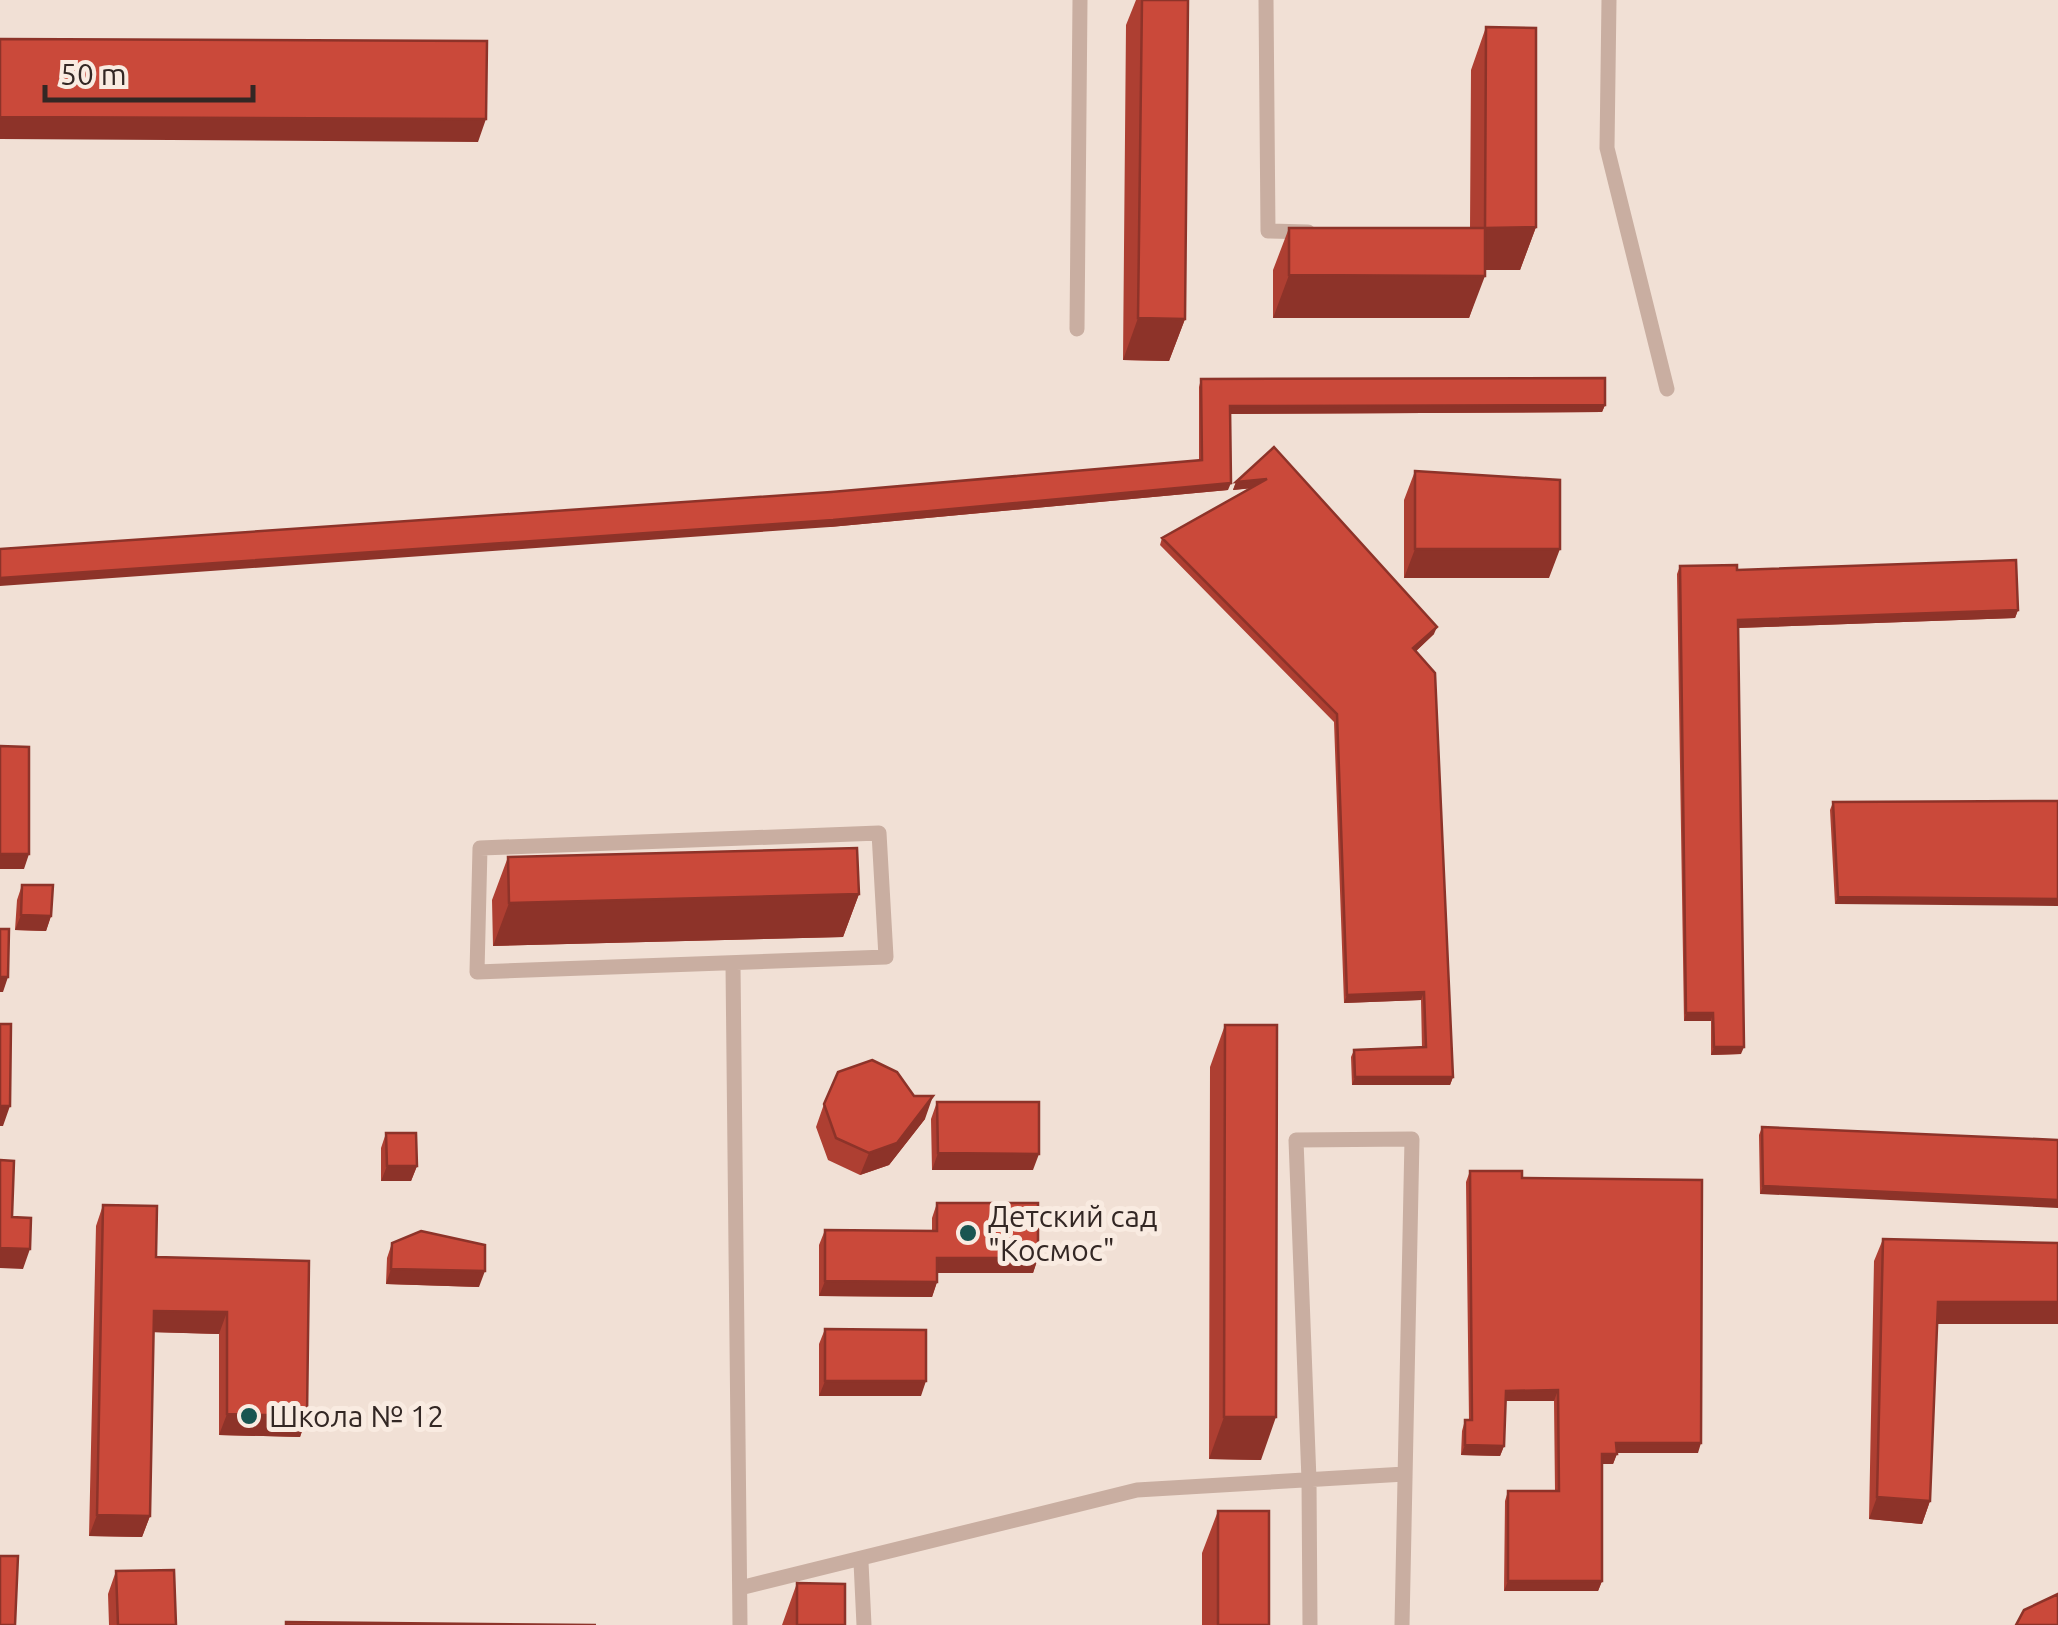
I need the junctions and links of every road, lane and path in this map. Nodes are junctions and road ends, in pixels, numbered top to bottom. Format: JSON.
{"nodes":[{"id":1,"x":1080,"y":0,"type":"edge"},
{"id":2,"x":1266,"y":0,"type":"edge"},
{"id":3,"x":1609,"y":0,"type":"edge"},
{"id":4,"x":1322,"y":232,"type":"edge"},
{"id":5,"x":1078,"y":329,"type":"dead end"},
{"id":6,"x":1667,"y":390,"type":"dead end"},
{"id":7,"x":734,"y":965,"type":"junction"},
{"id":8,"x":1406,"y":1474,"type":"junction"},
{"id":9,"x":1309,"y":1480,"type":"junction"},
{"id":10,"x":862,"y":1562,"type":"junction"},
{"id":11,"x":740,"y":1588,"type":"junction"},
{"id":12,"x":740,"y":1625,"type":"edge"},
{"id":13,"x":864,"y":1625,"type":"edge"},
{"id":14,"x":1310,"y":1625,"type":"edge"},
{"id":15,"x":1402,"y":1625,"type":"edge"}],
"edges":[{"from":1,"to":5,"type":"lane"},
{"from":2,"to":4,"type":"lane"},
{"from":3,"to":6,"type":"lane"},
{"from":7,"to":7,"type":"lane"},
{"from":7,"to":11,"type":"lane"},
{"from":8,"to":9,"type":"lane"},
{"from":8,"to":9,"type":"lane"},
{"from":8,"to":15,"type":"lane"},
{"from":9,"to":10,"type":"lane"},
{"from":9,"to":14,"type":"lane"},
{"from":10,"to":11,"type":"lane"},
{"from":10,"to":13,"type":"lane"},
{"from":11,"to":12,"type":"lane"}]}
